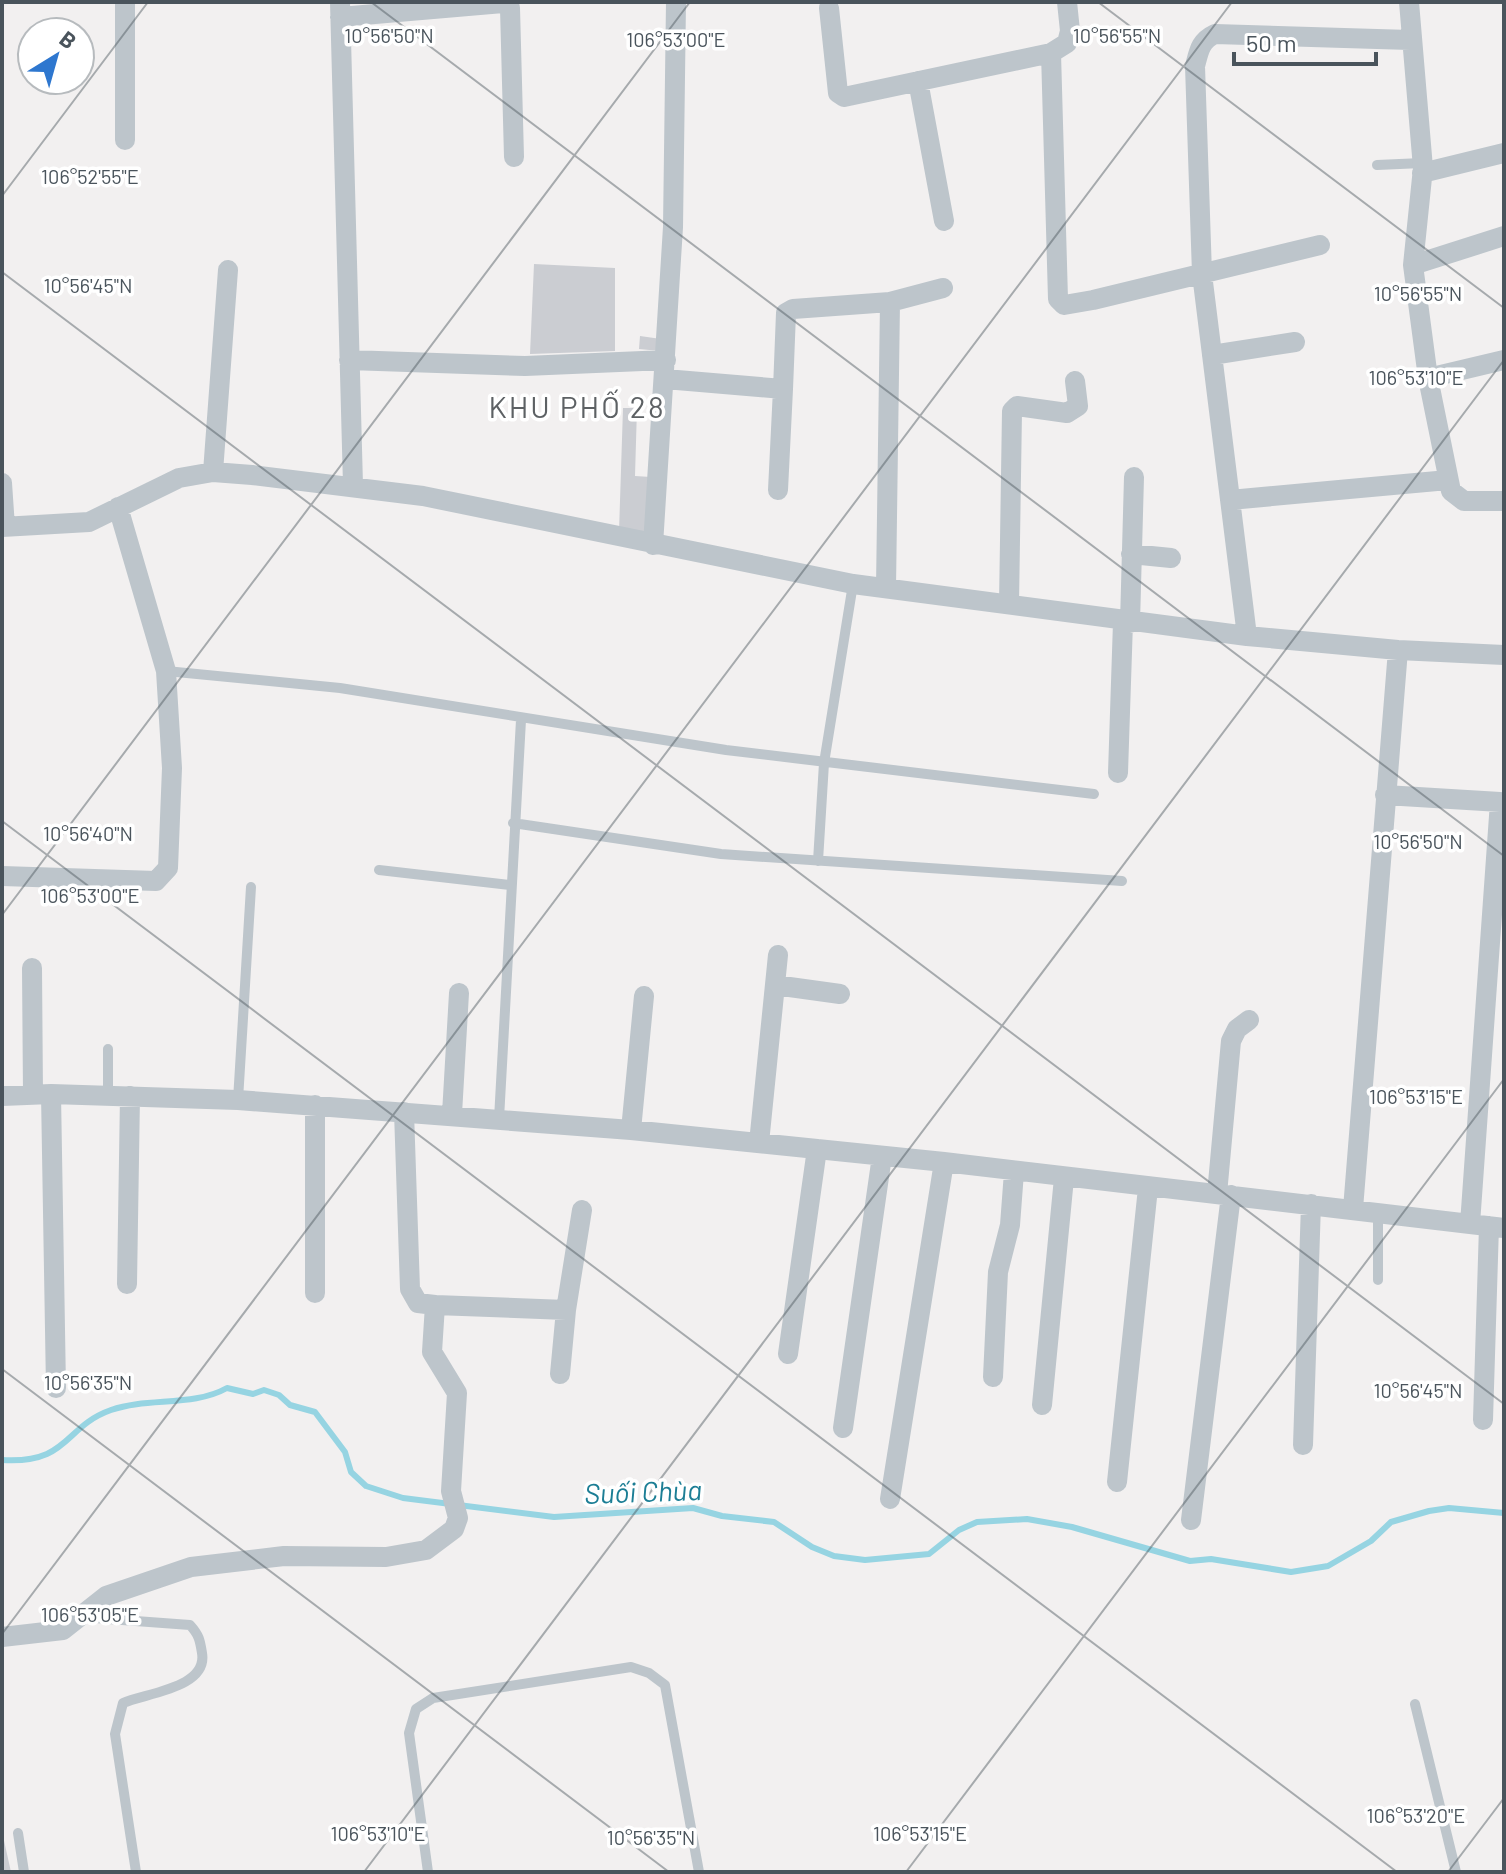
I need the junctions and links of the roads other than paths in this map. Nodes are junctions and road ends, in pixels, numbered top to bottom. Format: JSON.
{"nodes":[{"id":1,"x":125,"y":2,"type":"edge"},
{"id":2,"x":676,"y":2,"type":"edge"},
{"id":3,"x":1067,"y":2,"type":"edge"},
{"id":4,"x":1409,"y":2,"type":"edge"},
{"id":5,"x":829,"y":8,"type":"dead end"},
{"id":6,"x":340,"y":9,"type":"edge"},
{"id":7,"x":1410,"y":40,"type":"junction"},
{"id":8,"x":1051,"y":53,"type":"junction"},
{"id":9,"x":918,"y":81,"type":"junction"},
{"id":10,"x":125,"y":140,"type":"dead end"},
{"id":11,"x":1504,"y":153,"type":"edge"},
{"id":12,"x":514,"y":157,"type":"dead end"},
{"id":13,"x":1377,"y":165,"type":"dead end"},
{"id":14,"x":1422,"y":168,"type":"junction"},
{"id":15,"x":944,"y":221,"type":"dead end"},
{"id":16,"x":1504,"y":236,"type":"edge"},
{"id":17,"x":1320,"y":245,"type":"dead end"},
{"id":18,"x":1413,"y":265,"type":"junction"},
{"id":19,"x":228,"y":270,"type":"dead end"},
{"id":20,"x":1202,"y":274,"type":"junction"},
{"id":21,"x":943,"y":288,"type":"dead end"},
{"id":22,"x":890,"y":302,"type":"junction"},
{"id":23,"x":1295,"y":342,"type":"dead end"},
{"id":24,"x":1212,"y":355,"type":"junction"},
{"id":25,"x":349,"y":360,"type":"junction"},
{"id":26,"x":1504,"y":360,"type":"edge"},
{"id":27,"x":665,"y":369,"type":"junction"},
{"id":28,"x":1428,"y":378,"type":"junction"},
{"id":29,"x":1075,"y":381,"type":"dead end"},
{"id":30,"x":783,"y":389,"type":"junction"},
{"id":31,"x":213,"y":472,"type":"junction"},
{"id":32,"x":1134,"y":477,"type":"dead end"},
{"id":33,"x":1448,"y":480,"type":"junction"},
{"id":34,"x":2,"y":483,"type":"edge"},
{"id":35,"x":353,"y":485,"type":"junction"},
{"id":36,"x":778,"y":490,"type":"dead end"},
{"id":37,"x":1230,"y":500,"type":"junction"},
{"id":38,"x":1504,"y":501,"type":"edge"},
{"id":39,"x":118,"y":507,"type":"junction"},
{"id":40,"x":4,"y":527,"type":"edge"},
{"id":41,"x":653,"y":545,"type":"junction"},
{"id":42,"x":1131,"y":554,"type":"junction"},
{"id":43,"x":1171,"y":558,"type":"dead end"},
{"id":44,"x":853,"y":584,"type":"junction"},
{"id":45,"x":886,"y":588,"type":"junction"},
{"id":46,"x":1009,"y":605,"type":"junction"},
{"id":47,"x":1126,"y":622,"type":"junction"},
{"id":48,"x":1247,"y":636,"type":"junction"},
{"id":49,"x":1398,"y":650,"type":"junction"},
{"id":50,"x":1504,"y":655,"type":"edge"},
{"id":51,"x":166,"y":671,"type":"junction"},
{"id":52,"x":521,"y":720,"type":"junction"},
{"id":53,"x":824,"y":763,"type":"junction"},
{"id":54,"x":1118,"y":773,"type":"dead end"},
{"id":55,"x":1094,"y":794,"type":"dead end"},
{"id":56,"x":1385,"y":795,"type":"junction"},
{"id":57,"x":1502,"y":802,"type":"edge"},
{"id":58,"x":513,"y":823,"type":"junction"},
{"id":59,"x":818,"y":861,"type":"junction"},
{"id":60,"x":379,"y":870,"type":"dead end"},
{"id":61,"x":2,"y":876,"type":"edge"},
{"id":62,"x":1122,"y":881,"type":"dead end"},
{"id":63,"x":510,"y":885,"type":"junction"},
{"id":64,"x":251,"y":887,"type":"dead end"},
{"id":65,"x":778,"y":955,"type":"dead end"},
{"id":66,"x":32,"y":968,"type":"dead end"},
{"id":67,"x":775,"y":985,"type":"junction"},
{"id":68,"x":459,"y":993,"type":"dead end"},
{"id":69,"x":840,"y":994,"type":"dead end"},
{"id":70,"x":644,"y":996,"type":"dead end"},
{"id":71,"x":1249,"y":1020,"type":"dead end"},
{"id":72,"x":108,"y":1049,"type":"dead end"},
{"id":73,"x":42,"y":1094,"type":"junction"},
{"id":74,"x":108,"y":1095,"type":"junction"},
{"id":75,"x":2,"y":1096,"type":"edge"},
{"id":76,"x":130,"y":1096,"type":"junction"},
{"id":77,"x":238,"y":1100,"type":"junction"},
{"id":78,"x":315,"y":1105,"type":"junction"},
{"id":79,"x":404,"y":1112,"type":"junction"},
{"id":80,"x":452,"y":1114,"type":"junction"},
{"id":81,"x":499,"y":1119,"type":"junction"},
{"id":82,"x":631,"y":1130,"type":"junction"},
{"id":83,"x":759,"y":1143,"type":"junction"},
{"id":84,"x":817,"y":1149,"type":"junction"},
{"id":85,"x":882,"y":1156,"type":"junction"},
{"id":86,"x":944,"y":1162,"type":"junction"},
{"id":87,"x":1014,"y":1172,"type":"junction"},
{"id":88,"x":1064,"y":1178,"type":"junction"},
{"id":89,"x":1148,"y":1188,"type":"junction"},
{"id":90,"x":1224,"y":1195,"type":"junction"},
{"id":91,"x":1311,"y":1204,"type":"junction"},
{"id":92,"x":1353,"y":1209,"type":"junction"},
{"id":93,"x":582,"y":1210,"type":"dead end"},
{"id":94,"x":1378,"y":1212,"type":"junction"},
{"id":95,"x":1488,"y":1226,"type":"edge"},
{"id":96,"x":1378,"y":1280,"type":"dead end"},
{"id":97,"x":127,"y":1284,"type":"dead end"},
{"id":98,"x":315,"y":1293,"type":"dead end"},
{"id":99,"x":435,"y":1305,"type":"junction"},
{"id":100,"x":566,"y":1310,"type":"junction"},
{"id":101,"x":788,"y":1354,"type":"dead end"},
{"id":102,"x":560,"y":1374,"type":"dead end"},
{"id":103,"x":993,"y":1377,"type":"dead end"},
{"id":104,"x":56,"y":1388,"type":"dead end"},
{"id":105,"x":1042,"y":1405,"type":"dead end"},
{"id":106,"x":1483,"y":1420,"type":"dead end"},
{"id":107,"x":843,"y":1428,"type":"dead end"},
{"id":108,"x":1303,"y":1445,"type":"dead end"},
{"id":109,"x":1117,"y":1482,"type":"dead end"},
{"id":110,"x":890,"y":1499,"type":"dead end"},
{"id":111,"x":1191,"y":1520,"type":"dead end"},
{"id":112,"x":79,"y":1617,"type":"junction"},
{"id":113,"x":2,"y":1637,"type":"edge"},
{"id":114,"x":1415,"y":1704,"type":"dead end"},
{"id":115,"x":18,"y":1833,"type":"dead end"},
{"id":116,"x":24,"y":1872,"type":"edge"},
{"id":117,"x":136,"y":1872,"type":"edge"},
{"id":118,"x":428,"y":1872,"type":"edge"},
{"id":119,"x":699,"y":1872,"type":"edge"},
{"id":120,"x":1456,"y":1872,"type":"edge"}],
"edges":[{"from":1,"to":10,"type":"street"},
{"from":2,"to":27,"type":"street"},
{"from":3,"to":8,"type":"street"},
{"from":4,"to":7,"type":"street"},
{"from":5,"to":9,"type":"street"},
{"from":6,"to":12,"type":"street"},
{"from":6,"to":25,"type":"street"},
{"from":7,"to":14,"type":"street"},
{"from":7,"to":20,"type":"street"},
{"from":8,"to":9,"type":"street"},
{"from":8,"to":20,"type":"street"},
{"from":9,"to":15,"type":"street"},
{"from":11,"to":14,"type":"street"},
{"from":13,"to":14,"type":"lane"},
{"from":14,"to":18,"type":"street"},
{"from":16,"to":18,"type":"street"},
{"from":17,"to":20,"type":"street"},
{"from":18,"to":28,"type":"street"},
{"from":19,"to":31,"type":"street"},
{"from":20,"to":24,"type":"street"},
{"from":21,"to":22,"type":"street"},
{"from":22,"to":30,"type":"street"},
{"from":22,"to":45,"type":"street"},
{"from":23,"to":24,"type":"street"},
{"from":24,"to":37,"type":"street"},
{"from":25,"to":27,"type":"street"},
{"from":25,"to":35,"type":"street"},
{"from":26,"to":28,"type":"street"},
{"from":27,"to":30,"type":"street"},
{"from":27,"to":41,"type":"street"},
{"from":28,"to":33,"type":"street"},
{"from":29,"to":46,"type":"street"},
{"from":30,"to":36,"type":"street"},
{"from":31,"to":35,"type":"street"},
{"from":31,"to":39,"type":"street"},
{"from":32,"to":42,"type":"street"},
{"from":33,"to":37,"type":"street"},
{"from":33,"to":38,"type":"street"},
{"from":34,"to":40,"type":"street"},
{"from":35,"to":41,"type":"street"},
{"from":37,"to":48,"type":"street"},
{"from":39,"to":40,"type":"street"},
{"from":39,"to":51,"type":"street"},
{"from":41,"to":44,"type":"street"},
{"from":42,"to":43,"type":"street"},
{"from":42,"to":47,"type":"street"},
{"from":44,"to":45,"type":"street"},
{"from":44,"to":53,"type":"lane"},
{"from":45,"to":46,"type":"street"},
{"from":46,"to":47,"type":"street"},
{"from":47,"to":48,"type":"street"},
{"from":47,"to":54,"type":"street"},
{"from":48,"to":49,"type":"street"},
{"from":49,"to":50,"type":"street"},
{"from":49,"to":56,"type":"street"},
{"from":51,"to":52,"type":"lane"},
{"from":51,"to":61,"type":"street"},
{"from":52,"to":53,"type":"lane"},
{"from":52,"to":58,"type":"lane"},
{"from":53,"to":55,"type":"lane"},
{"from":53,"to":59,"type":"lane"},
{"from":56,"to":57,"type":"street"},
{"from":56,"to":92,"type":"street"},
{"from":57,"to":95,"type":"street"},
{"from":58,"to":59,"type":"lane"},
{"from":58,"to":63,"type":"lane"},
{"from":59,"to":62,"type":"lane"},
{"from":60,"to":63,"type":"lane"},
{"from":63,"to":81,"type":"lane"},
{"from":64,"to":77,"type":"lane"},
{"from":65,"to":67,"type":"street"},
{"from":66,"to":73,"type":"street"},
{"from":67,"to":69,"type":"street"},
{"from":67,"to":83,"type":"street"},
{"from":68,"to":80,"type":"street"},
{"from":70,"to":82,"type":"street"},
{"from":71,"to":90,"type":"street"},
{"from":72,"to":74,"type":"lane"},
{"from":73,"to":74,"type":"street"},
{"from":73,"to":75,"type":"street"},
{"from":73,"to":104,"type":"street"},
{"from":74,"to":76,"type":"street"},
{"from":76,"to":77,"type":"street"},
{"from":76,"to":97,"type":"street"},
{"from":77,"to":78,"type":"street"},
{"from":78,"to":79,"type":"street"},
{"from":78,"to":98,"type":"street"},
{"from":79,"to":80,"type":"street"},
{"from":79,"to":99,"type":"street"},
{"from":80,"to":81,"type":"street"},
{"from":81,"to":82,"type":"street"},
{"from":82,"to":83,"type":"street"},
{"from":83,"to":84,"type":"street"},
{"from":84,"to":85,"type":"street"},
{"from":84,"to":101,"type":"street"},
{"from":85,"to":86,"type":"street"},
{"from":85,"to":107,"type":"street"},
{"from":86,"to":87,"type":"street"},
{"from":86,"to":110,"type":"street"},
{"from":87,"to":88,"type":"street"},
{"from":87,"to":103,"type":"street"},
{"from":88,"to":89,"type":"street"},
{"from":88,"to":105,"type":"street"},
{"from":89,"to":90,"type":"street"},
{"from":89,"to":109,"type":"street"},
{"from":90,"to":91,"type":"street"},
{"from":90,"to":111,"type":"street"},
{"from":91,"to":92,"type":"street"},
{"from":91,"to":108,"type":"street"},
{"from":92,"to":94,"type":"street"},
{"from":93,"to":100,"type":"street"},
{"from":94,"to":95,"type":"street"},
{"from":94,"to":96,"type":"lane"},
{"from":95,"to":106,"type":"street"},
{"from":99,"to":100,"type":"street"},
{"from":99,"to":112,"type":"street"},
{"from":100,"to":102,"type":"street"},
{"from":112,"to":113,"type":"street"},
{"from":112,"to":117,"type":"lane"},
{"from":114,"to":120,"type":"lane"},
{"from":115,"to":116,"type":"lane"},
{"from":118,"to":119,"type":"lane"}]}
